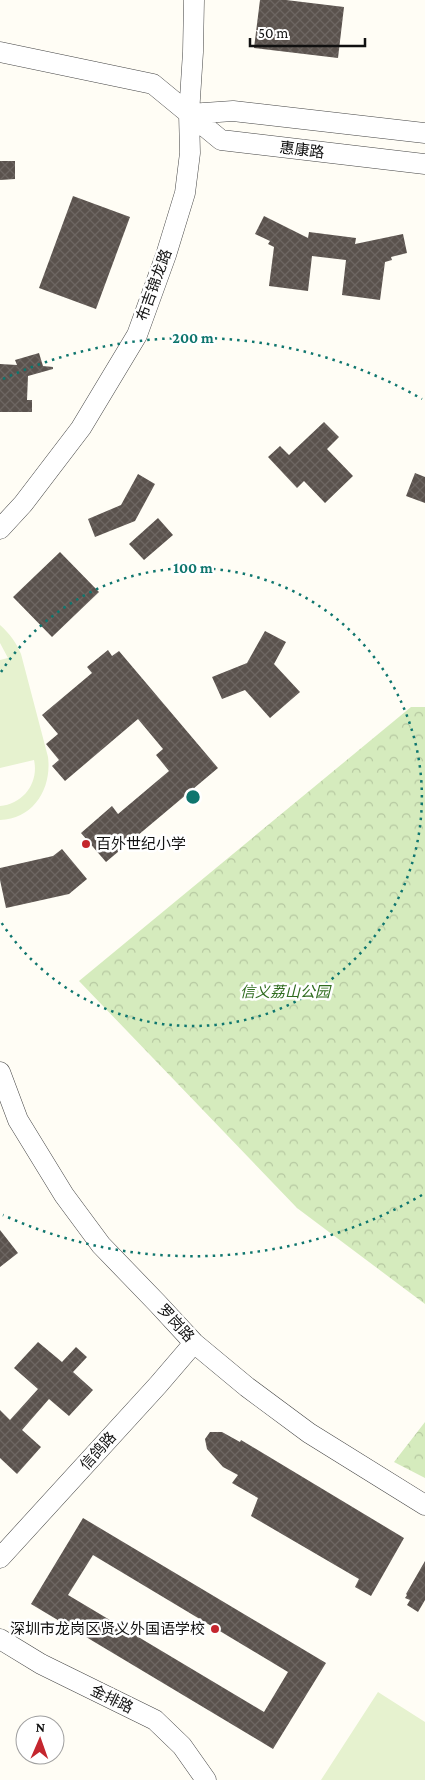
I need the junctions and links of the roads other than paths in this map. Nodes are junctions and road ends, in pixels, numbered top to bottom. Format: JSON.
{"nodes":[{"id":1,"x":194,"y":0,"type":"edge"},
{"id":2,"x":0,"y":52,"type":"edge"},
{"id":3,"x":188,"y":114,"type":"junction"},
{"id":4,"x":425,"y":133,"type":"edge"},
{"id":5,"x":425,"y":164,"type":"edge"},
{"id":6,"x":0,"y":528,"type":"edge"},
{"id":7,"x":0,"y":1072,"type":"edge"},
{"id":8,"x":194,"y":1343,"type":"junction"},
{"id":9,"x":425,"y":1505,"type":"edge"},
{"id":10,"x":0,"y":1558,"type":"edge"},
{"id":11,"x":0,"y":1639,"type":"edge"},
{"id":12,"x":206,"y":1780,"type":"edge"}],
"edges":[{"from":1,"to":3,"type":"street","name":"布吉锦龙路"},
{"from":2,"to":3,"type":"street","name":"惠康路"},
{"from":3,"to":4,"type":"street","name":"惠康路"},
{"from":3,"to":5,"type":"street","name":"惠康路"},
{"from":3,"to":6,"type":"street","name":"布吉锦龙路"},
{"from":7,"to":8,"type":"street","name":"罗岗路"},
{"from":8,"to":9,"type":"street","name":"罗岗路"},
{"from":8,"to":10,"type":"street","name":"信鸽路"},
{"from":11,"to":12,"type":"street","name":"金排路"}]}
